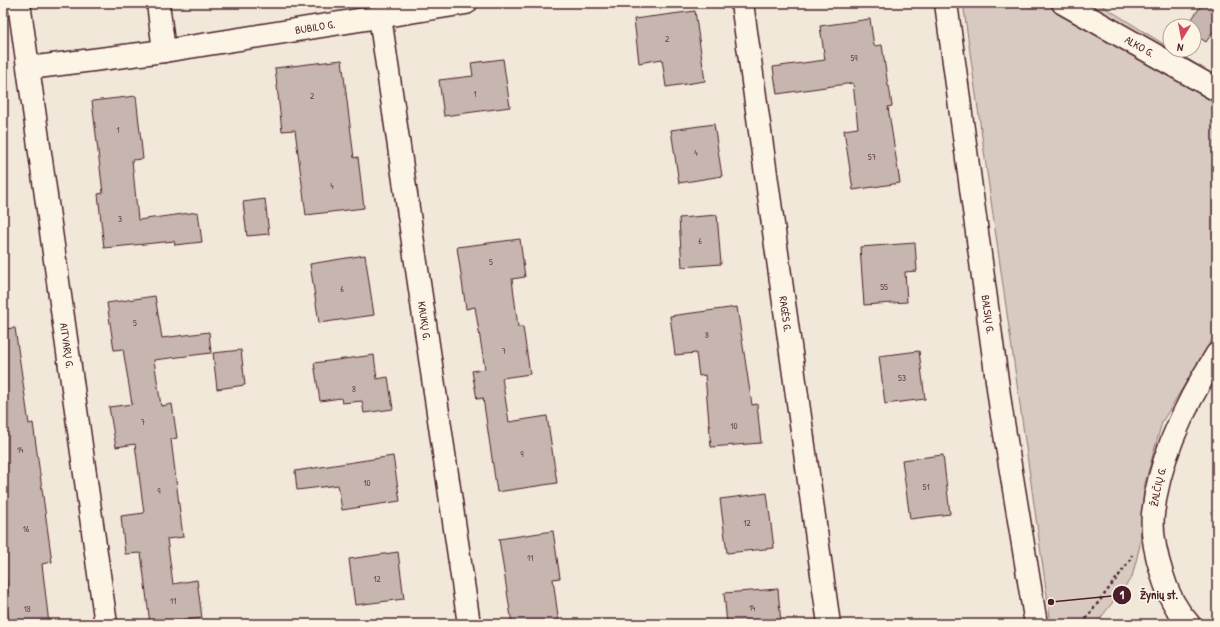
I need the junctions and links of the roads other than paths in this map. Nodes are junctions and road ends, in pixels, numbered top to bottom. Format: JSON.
{"nodes":[{"id":1,"x":19,"y":3,"type":"edge"},
{"id":2,"x":158,"y":3,"type":"edge"},
{"id":3,"x":466,"y":3,"type":"edge"},
{"id":4,"x":742,"y":3,"type":"edge"},
{"id":5,"x":946,"y":3,"type":"edge"},
{"id":6,"x":1063,"y":3,"type":"edge"},
{"id":7,"x":380,"y":17,"type":"junction"},
{"id":8,"x":164,"y":51,"type":"junction"},
{"id":9,"x":29,"y":68,"type":"junction"},
{"id":10,"x":1217,"y":90,"type":"edge"},
{"id":11,"x":1217,"y":354,"type":"edge"},
{"id":12,"x":106,"y":624,"type":"edge"},
{"id":13,"x":469,"y":624,"type":"edge"},
{"id":14,"x":829,"y":624,"type":"edge"},
{"id":15,"x":1036,"y":624,"type":"edge"},
{"id":16,"x":1189,"y":624,"type":"edge"}],
"edges":[{"from":1,"to":9,"type":"street"},
{"from":2,"to":8,"type":"street"},
{"from":3,"to":7,"type":"street","name":"BUBILO G."},
{"from":4,"to":14,"type":"street","name":"RAGĖS G."},
{"from":5,"to":15,"type":"street","name":"BALSIŲ G."},
{"from":6,"to":10,"type":"street","name":"ALKO G."},
{"from":7,"to":8,"type":"street","name":"BUBILO G."},
{"from":7,"to":13,"type":"street","name":"KAUKŲ G."},
{"from":8,"to":9,"type":"street","name":"BUBILO G."},
{"from":9,"to":12,"type":"street","name":"AITVARŲ G."},
{"from":11,"to":16,"type":"street","name":"ŽALČIŲ G."}]}
